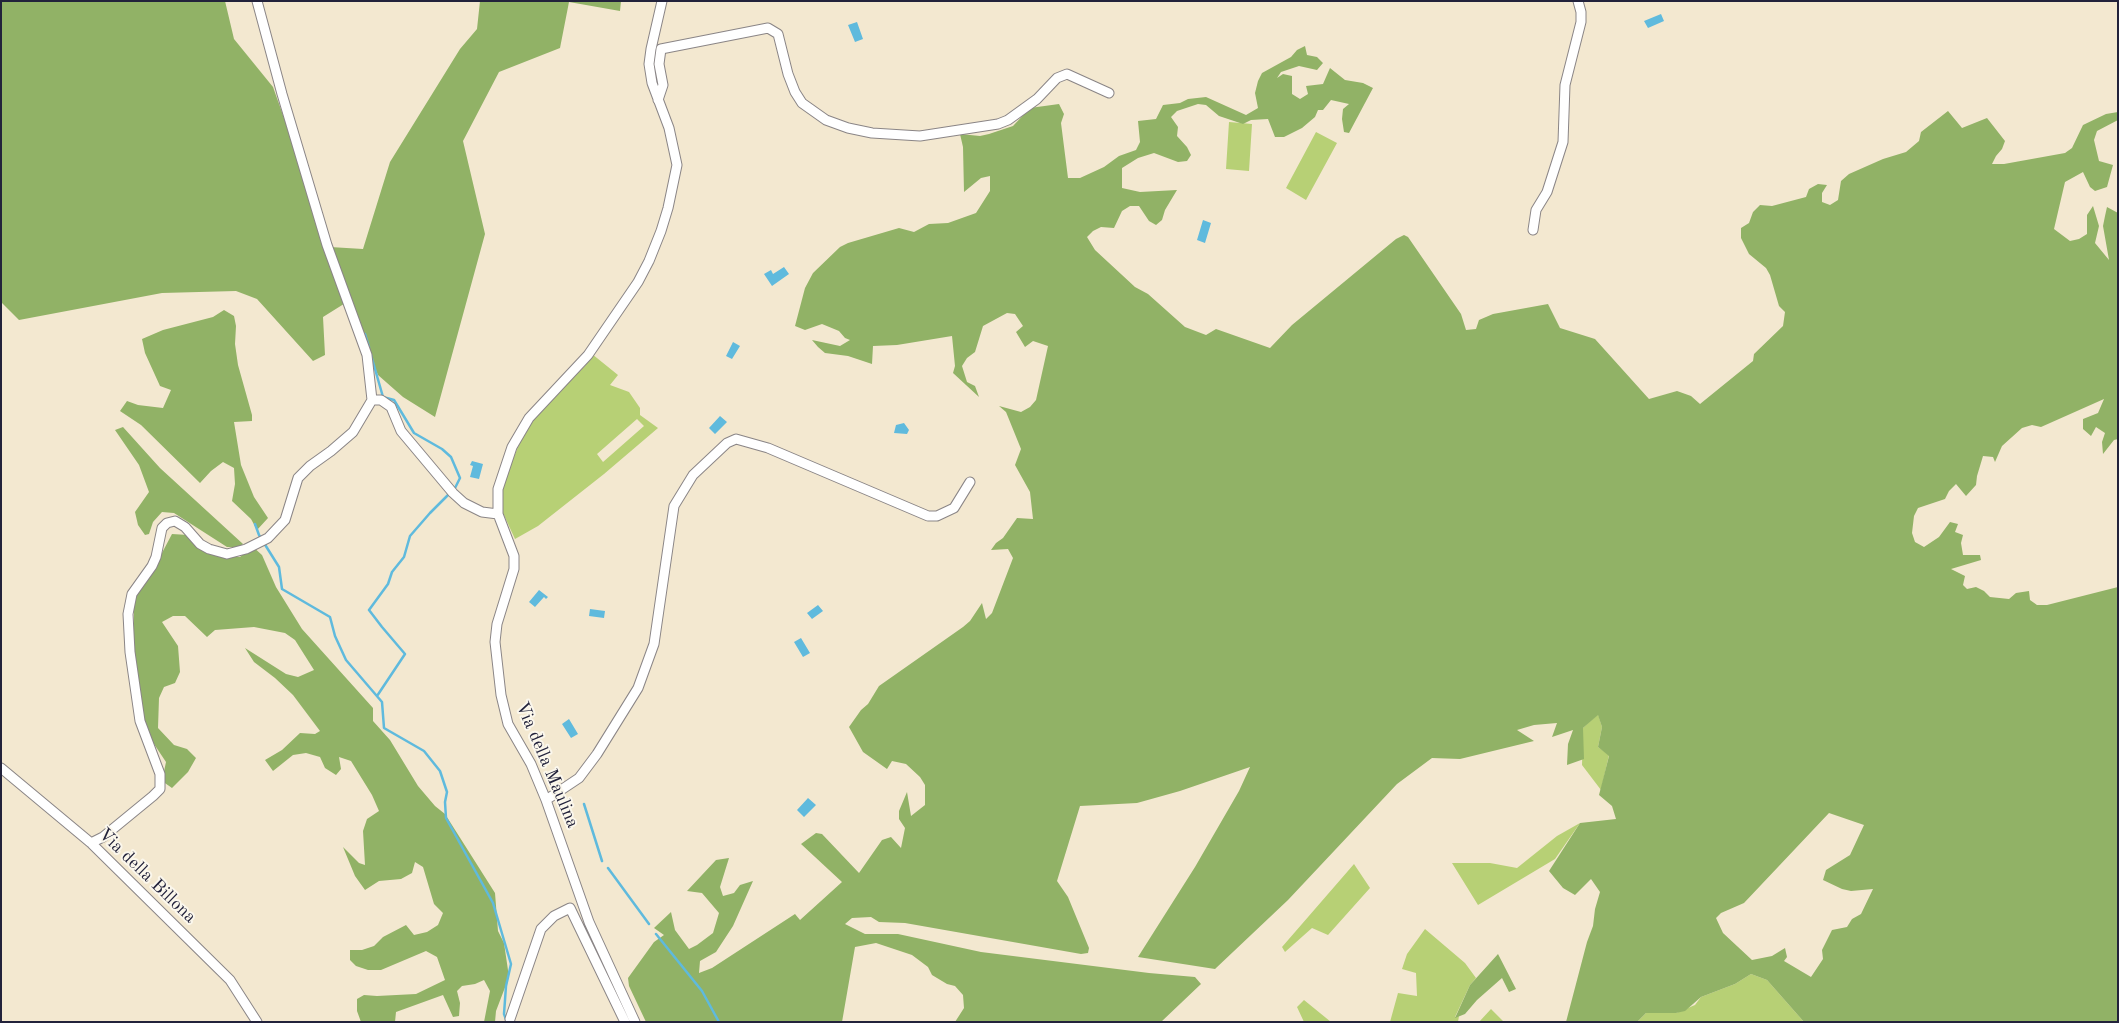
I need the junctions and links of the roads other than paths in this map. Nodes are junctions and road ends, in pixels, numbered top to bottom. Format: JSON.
{"nodes":[{"id":1,"x":257,"y":1,"type":"edge"},
{"id":2,"x":662,"y":1,"type":"edge"},
{"id":3,"x":1578,"y":1,"type":"edge"},
{"id":4,"x":1109,"y":93,"type":"dead end"},
{"id":5,"x":658,"y":100,"type":"junction"},
{"id":6,"x":1533,"y":230,"type":"dead end"},
{"id":7,"x":372,"y":400,"type":"junction"},
{"id":8,"x":970,"y":482,"type":"dead end"},
{"id":9,"x":498,"y":514,"type":"junction"},
{"id":10,"x":1,"y":768,"type":"edge"},
{"id":11,"x":546,"y":800,"type":"junction"},
{"id":12,"x":91,"y":843,"type":"junction"},
{"id":13,"x":510,"y":1019,"type":"dead end"},
{"id":14,"x":257,"y":1022,"type":"edge"},
{"id":15,"x":625,"y":1022,"type":"edge"},
{"id":16,"x":635,"y":1022,"type":"edge"}],
"edges":[{"from":1,"to":7,"type":"street"},
{"from":2,"to":5,"type":"street","name":"Via della Maulina"},
{"from":3,"to":6,"type":"street"},
{"from":4,"to":5,"type":"street"},
{"from":5,"to":9,"type":"street","name":"Via della Maulina"},
{"from":7,"to":9,"type":"street"},
{"from":7,"to":12,"type":"street"},
{"from":8,"to":11,"type":"street"},
{"from":9,"to":11,"type":"street","name":"Via della Maulina"},
{"from":10,"to":12,"type":"street","name":"Via della Billona"},
{"from":11,"to":16,"type":"street","name":"Via della Maulina"},
{"from":12,"to":14,"type":"street","name":"Via della Billona"},
{"from":13,"to":15,"type":"street"}]}
